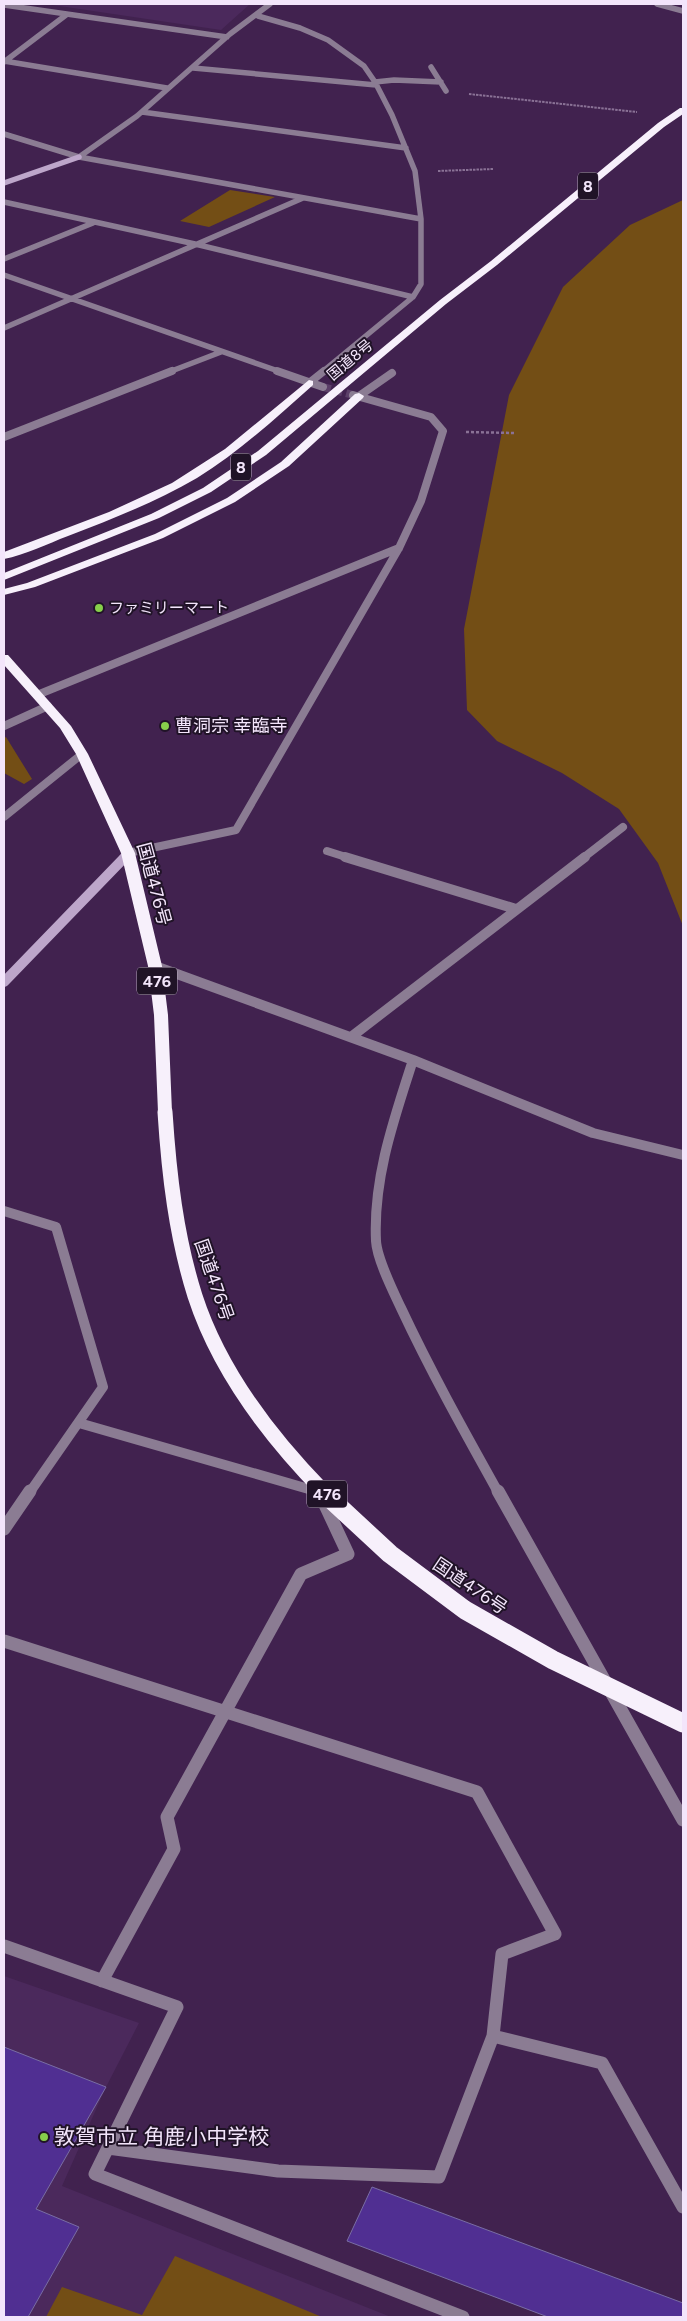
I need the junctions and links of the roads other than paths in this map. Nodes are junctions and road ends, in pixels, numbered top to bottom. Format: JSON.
{"nodes":[{"id":1,"x":270,"y":4,"type":"edge"},
{"id":2,"x":657,"y":4,"type":"edge"},
{"id":3,"x":4,"y":5,"type":"edge"},
{"id":4,"x":683,"y":11,"type":"edge"},
{"id":5,"x":66,"y":15,"type":"junction"},
{"id":6,"x":258,"y":16,"type":"junction"},
{"id":7,"x":227,"y":37,"type":"junction"},
{"id":8,"x":4,"y":61,"type":"edge"},
{"id":9,"x":432,"y":67,"type":"dead end"},
{"id":10,"x":193,"y":68,"type":"junction"},
{"id":11,"x":442,"y":82,"type":"junction"},
{"id":12,"x":376,"y":84,"type":"junction"},
{"id":13,"x":167,"y":88,"type":"junction"},
{"id":14,"x":446,"y":91,"type":"road end"},
{"id":15,"x":683,"y":110,"type":"edge"},
{"id":16,"x":142,"y":112,"type":"junction"},
{"id":17,"x":4,"y":134,"type":"edge"},
{"id":18,"x":406,"y":148,"type":"junction"},
{"id":19,"x":79,"y":157,"type":"junction"},
{"id":20,"x":4,"y":183,"type":"edge"},
{"id":21,"x":304,"y":197,"type":"junction"},
{"id":22,"x":4,"y":202,"type":"edge"},
{"id":23,"x":422,"y":219,"type":"junction"},
{"id":24,"x":93,"y":224,"type":"junction"},
{"id":25,"x":195,"y":244,"type":"junction"},
{"id":26,"x":4,"y":259,"type":"edge"},
{"id":27,"x":4,"y":275,"type":"edge"},
{"id":28,"x":413,"y":297,"type":"junction"},
{"id":29,"x":72,"y":299,"type":"junction"},
{"id":30,"x":4,"y":328,"type":"edge"},
{"id":31,"x":221,"y":352,"type":"junction"},
{"id":32,"x":392,"y":373,"type":"dead end"},
{"id":33,"x":309,"y":383,"type":"junction"},
{"id":34,"x":323,"y":387,"type":"tunnel mouth"},
{"id":35,"x":356,"y":396,"type":"junction"},
{"id":36,"x":4,"y":437,"type":"edge"},
{"id":37,"x":399,"y":548,"type":"junction"},
{"id":38,"x":4,"y":556,"type":"edge"},
{"id":39,"x":4,"y":577,"type":"edge"},
{"id":40,"x":4,"y":592,"type":"edge"},
{"id":41,"x":4,"y":658,"type":"edge"},
{"id":42,"x":37,"y":694,"type":"junction"},
{"id":43,"x":48,"y":706,"type":"junction"},
{"id":44,"x":4,"y":726,"type":"edge"},
{"id":45,"x":82,"y":754,"type":"junction"},
{"id":46,"x":4,"y":817,"type":"edge"},
{"id":47,"x":623,"y":827,"type":"dead end"},
{"id":48,"x":327,"y":852,"type":"dead end"},
{"id":49,"x":128,"y":853,"type":"junction"},
{"id":50,"x":516,"y":909,"type":"junction"},
{"id":51,"x":155,"y":966,"type":"junction"},
{"id":52,"x":4,"y":982,"type":"edge"},
{"id":53,"x":351,"y":1037,"type":"junction"},
{"id":54,"x":413,"y":1060,"type":"junction"},
{"id":55,"x":683,"y":1155,"type":"edge"},
{"id":56,"x":4,"y":1211,"type":"edge"},
{"id":57,"x":79,"y":1423,"type":"junction"},
{"id":58,"x":4,"y":1529,"type":"edge"},
{"id":59,"x":4,"y":1641,"type":"edge"},
{"id":60,"x":225,"y":1711,"type":"junction"},
{"id":61,"x":683,"y":1723,"type":"edge"},
{"id":62,"x":683,"y":1820,"type":"edge"},
{"id":63,"x":4,"y":1946,"type":"edge"},
{"id":64,"x":102,"y":1980,"type":"junction"},
{"id":65,"x":493,"y":2036,"type":"junction"},
{"id":66,"x":108,"y":2148,"type":"junction"},
{"id":67,"x":683,"y":2206,"type":"edge"},
{"id":68,"x":463,"y":2317,"type":"edge"}],
"edges":[{"from":1,"to":6,"type":"street"},
{"from":2,"to":4,"type":"street"},
{"from":3,"to":5,"type":"street"},
{"from":5,"to":7,"type":"street"},
{"from":5,"to":8,"type":"street"},
{"from":6,"to":7,"type":"street"},
{"from":6,"to":12,"type":"street"},
{"from":7,"to":10,"type":"street"},
{"from":8,"to":13,"type":"street"},
{"from":9,"to":11,"type":"street"},
{"from":10,"to":12,"type":"street"},
{"from":10,"to":13,"type":"street"},
{"from":11,"to":12,"type":"street"},
{"from":11,"to":14,"type":"street"},
{"from":12,"to":18,"type":"street"},
{"from":13,"to":16,"type":"street"},
{"from":15,"to":39,"type":"highway","name":"国道8号","number":"8"},
{"from":16,"to":18,"type":"street"},
{"from":16,"to":19,"type":"street"},
{"from":17,"to":19,"type":"street"},
{"from":18,"to":23,"type":"street"},
{"from":19,"to":20,"type":"street"},
{"from":19,"to":21,"type":"street"},
{"from":21,"to":23,"type":"street"},
{"from":21,"to":25,"type":"street"},
{"from":22,"to":24,"type":"street"},
{"from":23,"to":28,"type":"street"},
{"from":24,"to":25,"type":"street"},
{"from":24,"to":26,"type":"street"},
{"from":25,"to":28,"type":"street"},
{"from":25,"to":29,"type":"street"},
{"from":27,"to":29,"type":"street"},
{"from":28,"to":33,"type":"street"},
{"from":29,"to":30,"type":"street"},
{"from":29,"to":31,"type":"street"},
{"from":31,"to":33,"type":"street"},
{"from":31,"to":36,"type":"street"},
{"from":32,"to":35,"type":"street"},
{"from":33,"to":34,"type":"street"},
{"from":33,"to":38,"type":"highway"},
{"from":35,"to":37,"type":"street"},
{"from":35,"to":40,"type":"highway"},
{"from":37,"to":42,"type":"street"},
{"from":37,"to":49,"type":"street"},
{"from":41,"to":42,"type":"highway","name":"国道476号","number":"476"},
{"from":42,"to":43,"type":"highway","name":"国道476号","number":"476"},
{"from":43,"to":44,"type":"street"},
{"from":43,"to":45,"type":"highway","name":"国道476号","number":"476"},
{"from":45,"to":46,"type":"street"},
{"from":45,"to":49,"type":"highway","name":"国道476号","number":"476"},
{"from":47,"to":50,"type":"street"},
{"from":48,"to":50,"type":"street"},
{"from":49,"to":51,"type":"highway","name":"国道476号","number":"476"},
{"from":49,"to":52,"type":"street"},
{"from":50,"to":53,"type":"street"},
{"from":51,"to":53,"type":"street"},
{"from":51,"to":61,"type":"highway","name":"国道476号","number":"476","bridge":true},
{"from":53,"to":54,"type":"street"},
{"from":54,"to":55,"type":"street"},
{"from":54,"to":62,"type":"street"},
{"from":56,"to":57,"type":"street"},
{"from":57,"to":58,"type":"street"},
{"from":57,"to":60,"type":"street"},
{"from":59,"to":60,"type":"street"},
{"from":60,"to":64,"type":"street"},
{"from":60,"to":65,"type":"street"},
{"from":63,"to":64,"type":"street"},
{"from":64,"to":66,"type":"street"},
{"from":65,"to":66,"type":"street"},
{"from":65,"to":67,"type":"street"},
{"from":66,"to":68,"type":"street"}]}
